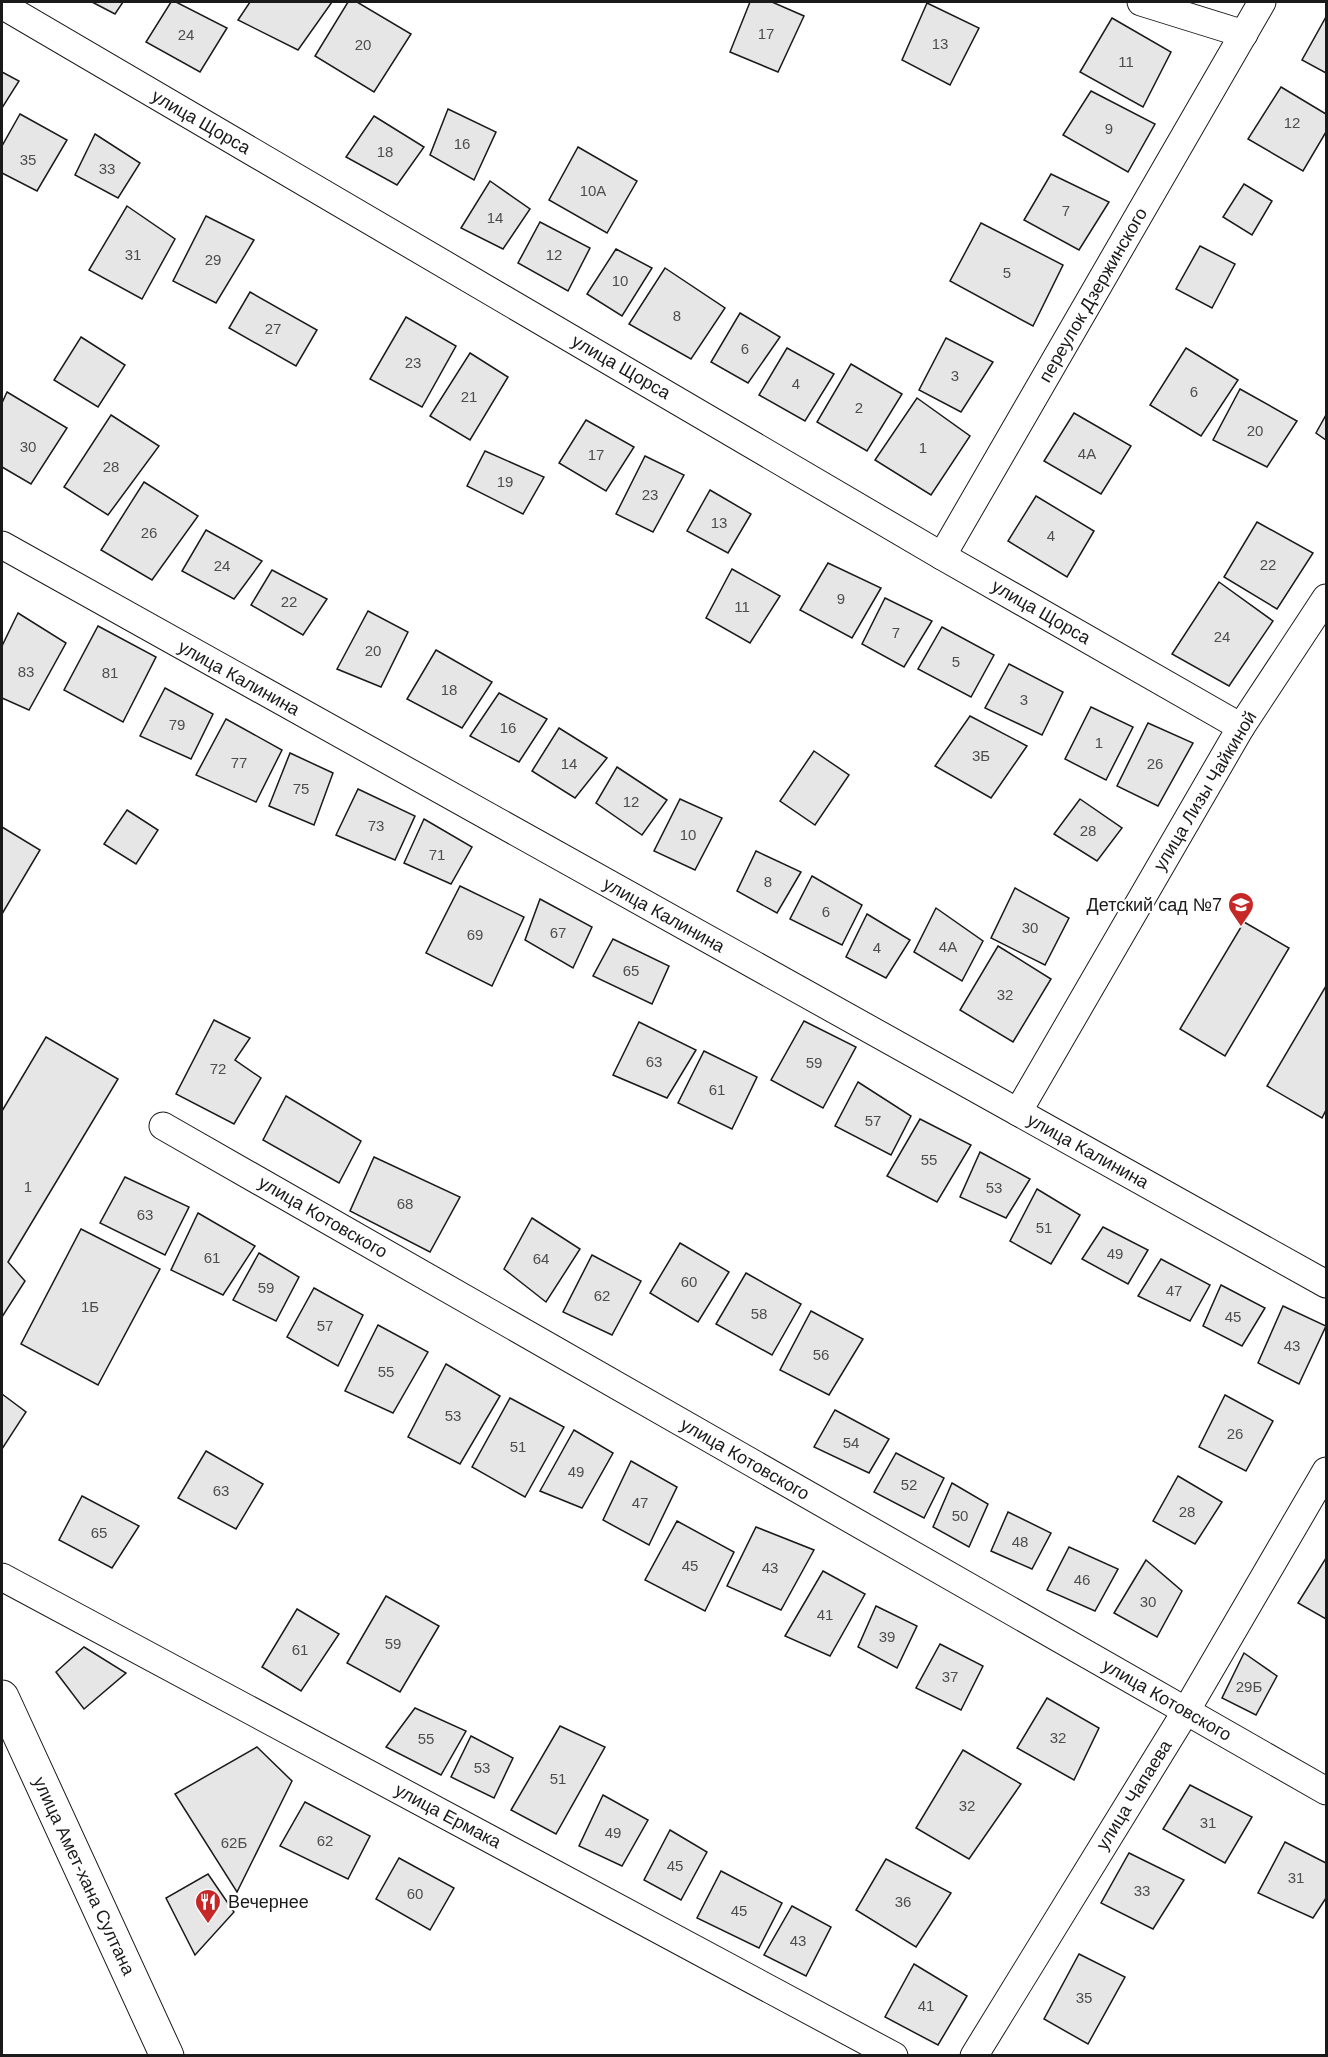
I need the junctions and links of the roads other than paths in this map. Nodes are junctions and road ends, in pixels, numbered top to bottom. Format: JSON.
{"nodes":[{"id":1,"x":1141,"y":2,"type":"edge"},
{"id":2,"x":1262,"y":2,"type":"edge"},
{"id":3,"x":2,"y":4,"type":"edge"},
{"id":4,"x":1244,"y":34,"type":"junction"},
{"id":5,"x":2,"y":546,"type":"edge"},
{"id":6,"x":942,"y":556,"type":"junction"},
{"id":7,"x":1326,"y":598,"type":"edge"},
{"id":8,"x":1241,"y":727,"type":"junction"},
{"id":9,"x":1018,"y":1112,"type":"junction"},
{"id":10,"x":163,"y":1126,"type":"dead end"},
{"id":11,"x":1326,"y":1284,"type":"edge"},
{"id":12,"x":1326,"y":1471,"type":"edge"},
{"id":13,"x":2,"y":1577,"type":"edge"},
{"id":14,"x":2,"y":1697,"type":"edge"},
{"id":15,"x":1186,"y":1711,"type":"junction"},
{"id":16,"x":1326,"y":1791,"type":"edge"},
{"id":17,"x":167,"y":2055,"type":"edge"},
{"id":18,"x":894,"y":2055,"type":"edge"},
{"id":19,"x":974,"y":2055,"type":"edge"}],
"edges":[{"from":1,"to":4,"type":"street"},
{"from":2,"to":4,"type":"street","name":"переулок Дзержинского"},
{"from":3,"to":6,"type":"street","name":"улица Щорса"},
{"from":4,"to":6,"type":"street","name":"переулок Дзержинского"},
{"from":5,"to":9,"type":"street","name":"улица Калинина"},
{"from":6,"to":8,"type":"street","name":"улица Щорса"},
{"from":7,"to":8,"type":"street","name":"улица Лизы Чайкиной"},
{"from":8,"to":9,"type":"street","name":"улица Лизы Чайкиной"},
{"from":9,"to":11,"type":"street","name":"улица Калинина"},
{"from":10,"to":15,"type":"street","name":"улица Котовского"},
{"from":12,"to":15,"type":"street","name":"улица Чапаева"},
{"from":13,"to":18,"type":"street","name":"улица Ермака"},
{"from":14,"to":17,"type":"main road","name":"улица Амет-хана Султана"},
{"from":15,"to":16,"type":"street","name":"улица Котовского"},
{"from":15,"to":19,"type":"street","name":"улица Чапаева"}]}
